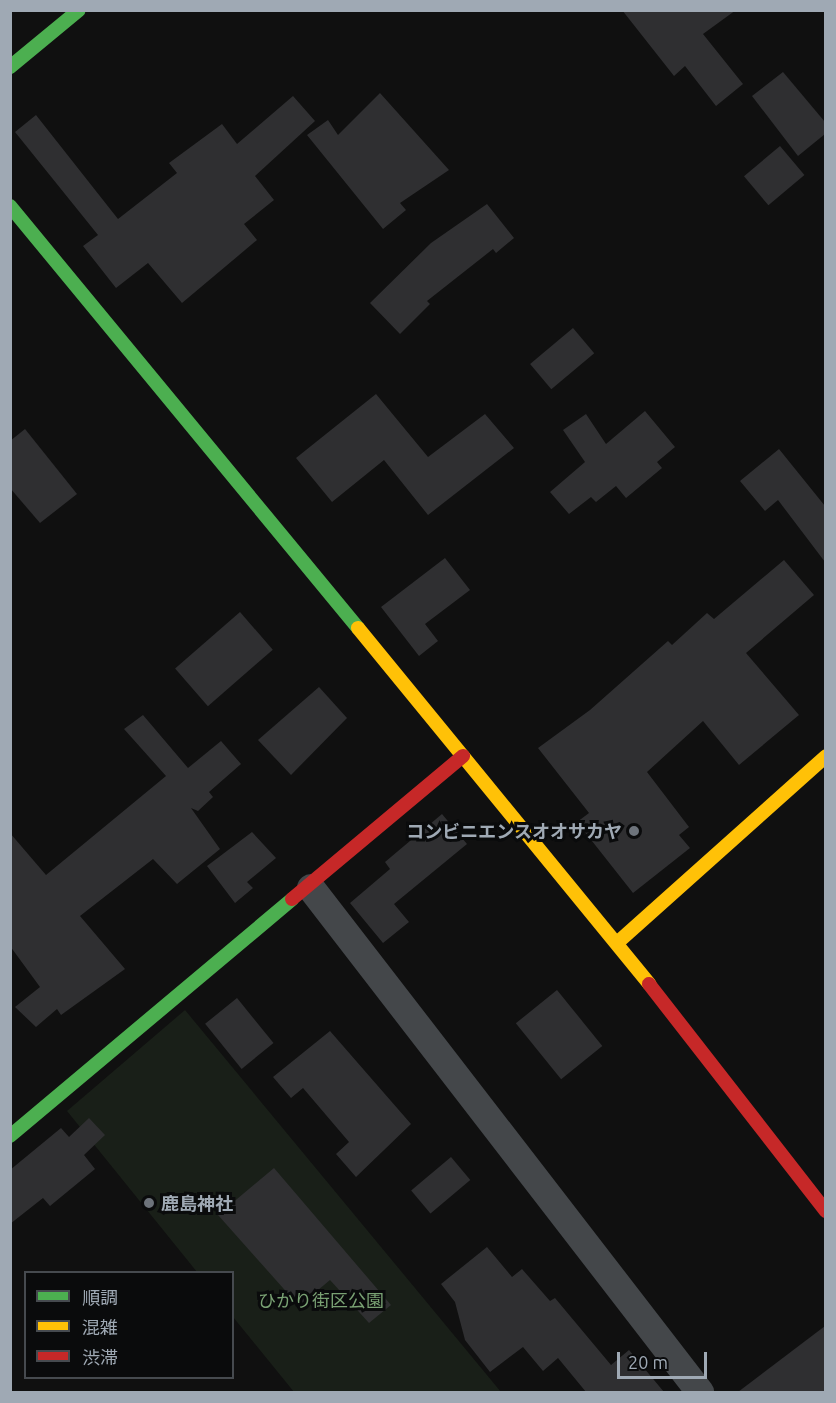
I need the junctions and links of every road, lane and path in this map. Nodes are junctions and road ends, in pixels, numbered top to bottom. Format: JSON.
{"nodes":[{"id":1,"x":79,"y":10,"type":"edge"},
{"id":2,"x":10,"y":68,"type":"edge"},
{"id":3,"x":10,"y":206,"type":"edge"},
{"id":4,"x":463,"y":756,"type":"junction"},
{"id":5,"x":825,"y":756,"type":"edge"},
{"id":6,"x":311,"y":888,"type":"junction"},
{"id":7,"x":617,"y":943,"type":"junction"},
{"id":8,"x":10,"y":1136,"type":"edge"},
{"id":9,"x":825,"y":1211,"type":"edge"},
{"id":10,"x":700,"y":1392,"type":"edge"}],
"edges":[{"from":1,"to":2,"type":"street"},
{"from":3,"to":4,"type":"street"},
{"from":4,"to":6,"type":"street"},
{"from":4,"to":7,"type":"street"},
{"from":5,"to":7,"type":"street"},
{"from":6,"to":8,"type":"street"},
{"from":6,"to":10,"type":"street"},
{"from":7,"to":9,"type":"street"}]}
